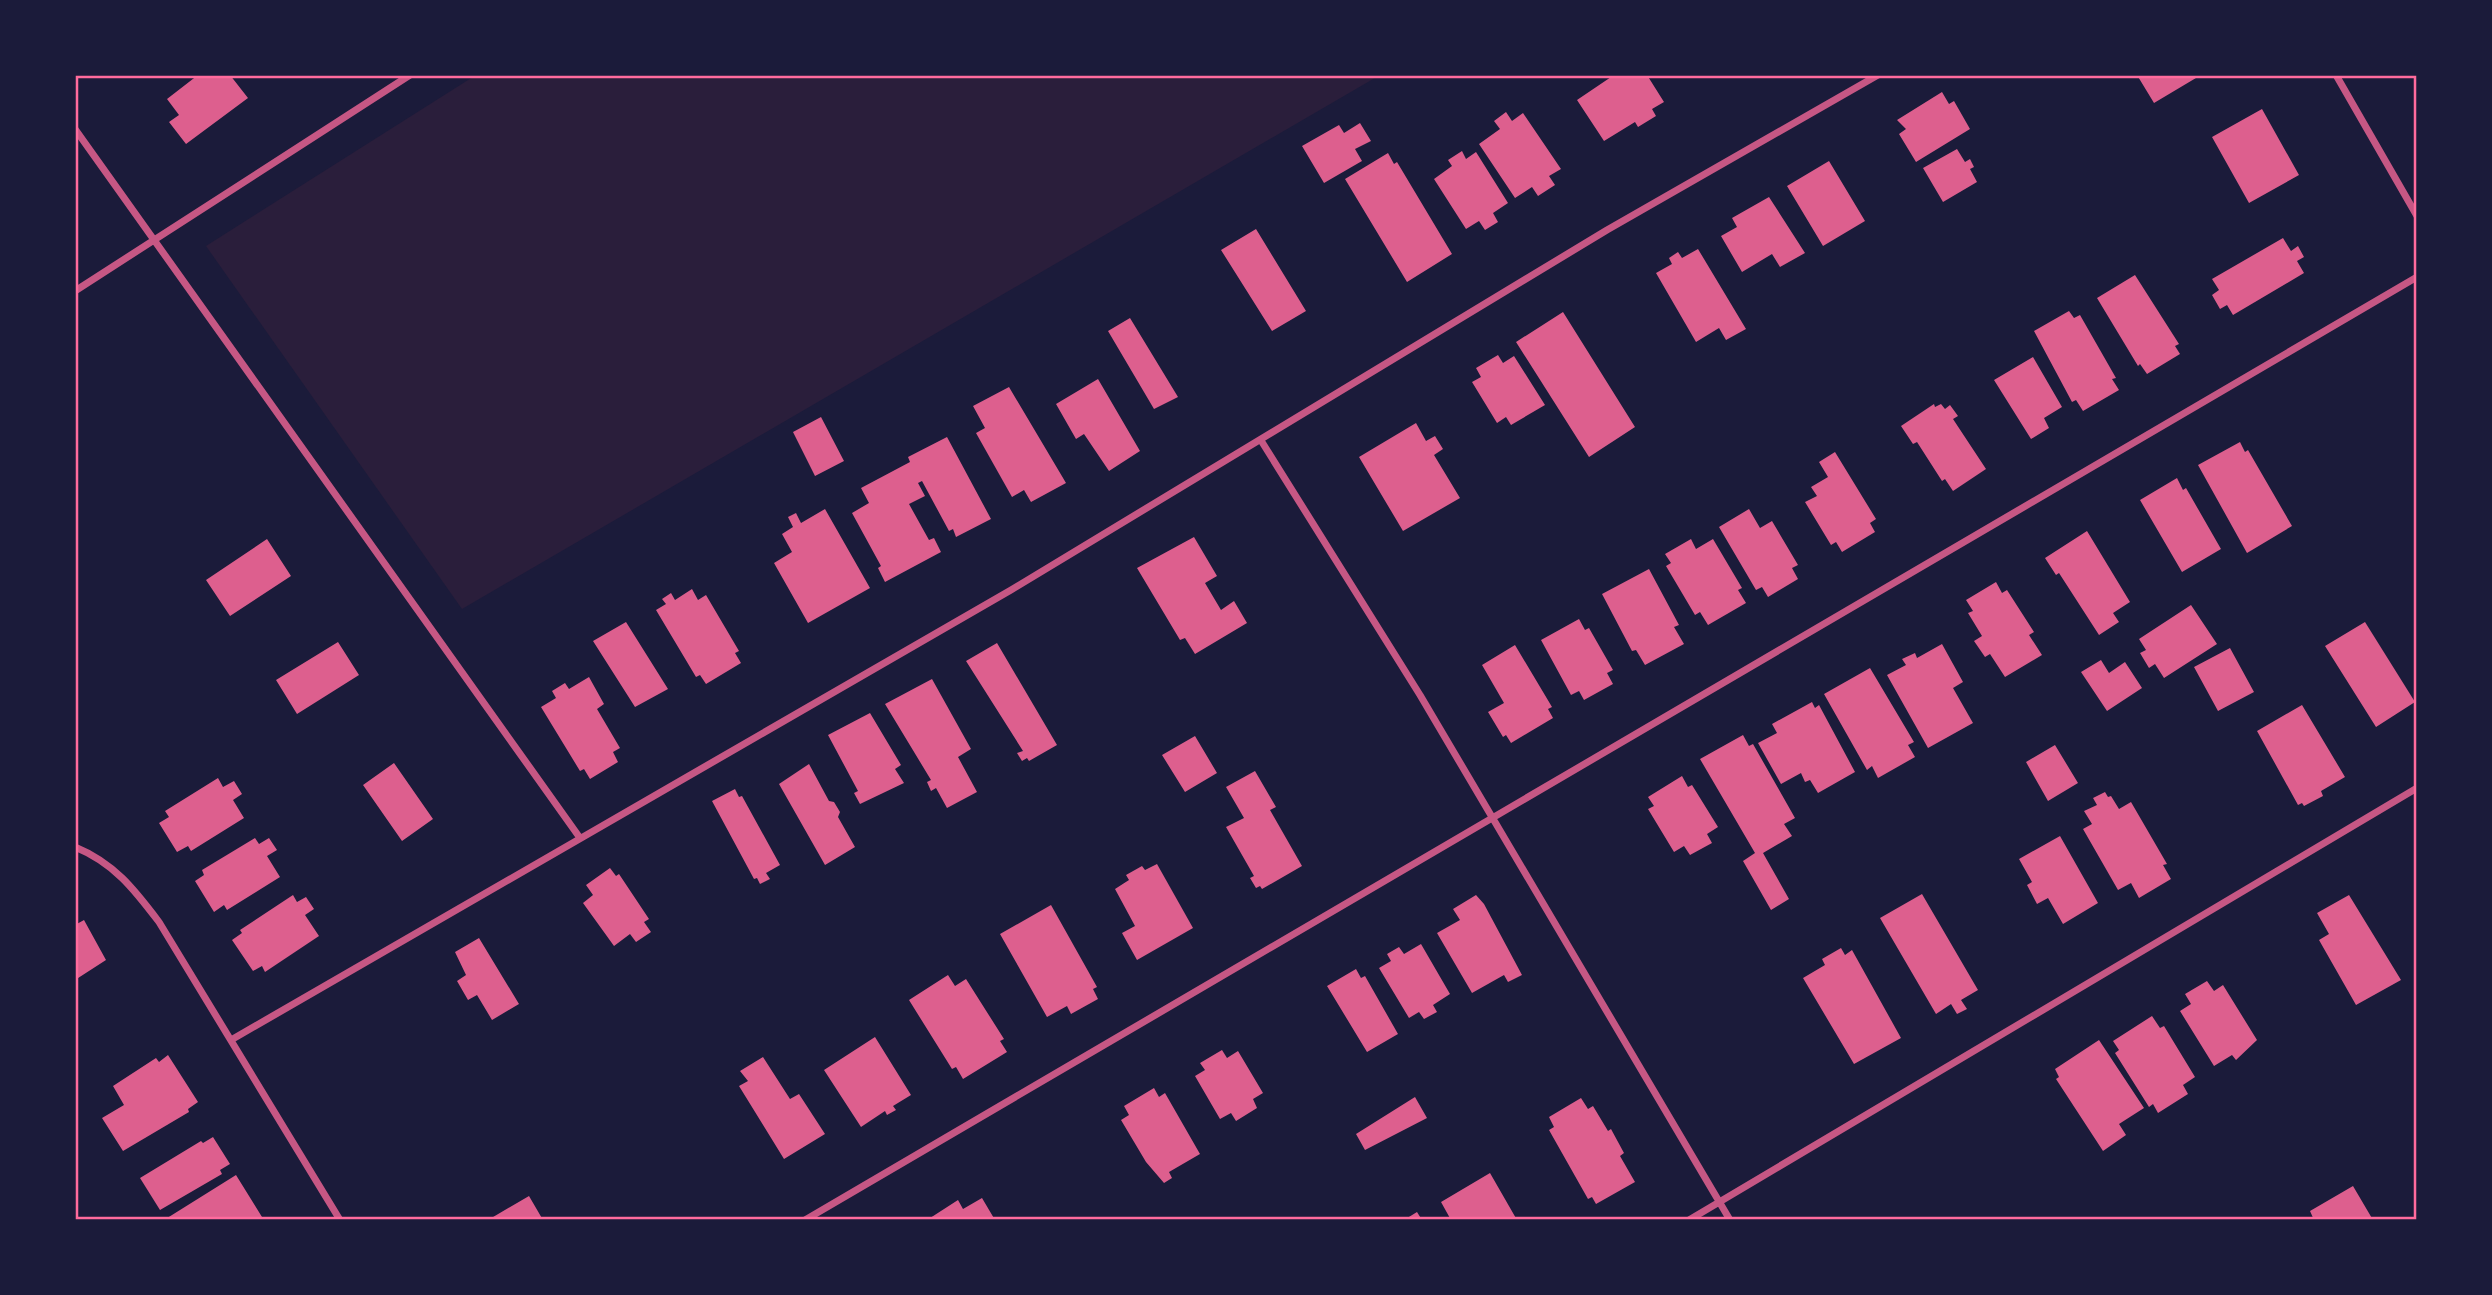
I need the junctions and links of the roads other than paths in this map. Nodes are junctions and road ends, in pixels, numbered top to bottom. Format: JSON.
{"nodes":[{"id":1,"x":410,"y":75,"type":"edge"},
{"id":2,"x":1878,"y":75,"type":"edge"},
{"id":3,"x":2336,"y":75,"type":"edge"},
{"id":4,"x":75,"y":129,"type":"edge"},
{"id":5,"x":2417,"y":216,"type":"edge"},
{"id":6,"x":155,"y":240,"type":"junction"},
{"id":7,"x":2417,"y":277,"type":"edge"},
{"id":8,"x":75,"y":291,"type":"edge"},
{"id":9,"x":1262,"y":442,"type":"junction"},
{"id":10,"x":2417,"y":788,"type":"edge"},
{"id":11,"x":1493,"y":819,"type":"junction"},
{"id":12,"x":580,"y":838,"type":"junction"},
{"id":13,"x":76,"y":848,"type":"edge"},
{"id":14,"x":231,"y":1040,"type":"junction"},
{"id":15,"x":1720,"y":1202,"type":"junction"},
{"id":16,"x":340,"y":1220,"type":"edge"},
{"id":17,"x":805,"y":1220,"type":"edge"},
{"id":18,"x":1689,"y":1220,"type":"edge"},
{"id":19,"x":1730,"y":1220,"type":"edge"}],
"edges":[{"from":1,"to":6,"type":"street"},
{"from":2,"to":9,"type":"street"},
{"from":3,"to":5,"type":"street"},
{"from":4,"to":6,"type":"street"},
{"from":6,"to":8,"type":"street"},
{"from":6,"to":12,"type":"street"},
{"from":7,"to":11,"type":"street"},
{"from":9,"to":11,"type":"street"},
{"from":9,"to":12,"type":"street"},
{"from":10,"to":15,"type":"street"},
{"from":11,"to":15,"type":"street"},
{"from":11,"to":17,"type":"street"},
{"from":12,"to":14,"type":"street"},
{"from":13,"to":14,"type":"street"},
{"from":14,"to":16,"type":"street"},
{"from":15,"to":18,"type":"street"},
{"from":15,"to":19,"type":"street"}]}
